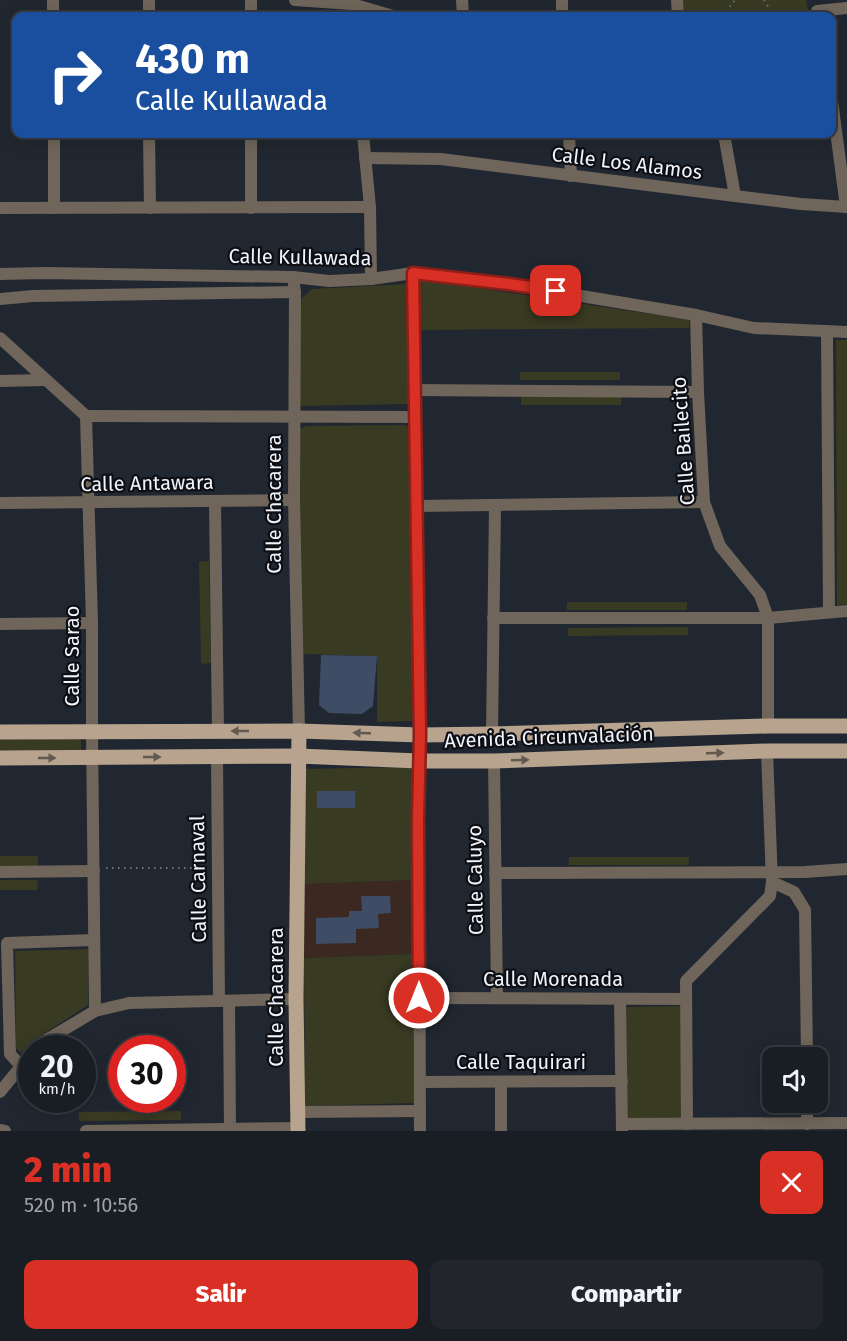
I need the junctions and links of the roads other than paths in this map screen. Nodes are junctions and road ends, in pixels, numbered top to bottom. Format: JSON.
{"nodes":[{"id":1,"x":295,"y":0,"type":"edge"},
{"id":2,"x":352,"y":7,"type":"edge"},
{"id":3,"x":847,"y":8,"type":"edge"},
{"id":4,"x":816,"y":9,"type":"edge"},
{"id":5,"x":375,"y":12,"type":"edge"},
{"id":6,"x":838,"y":114,"type":"edge"},
{"id":7,"x":54,"y":138,"type":"edge"},
{"id":8,"x":149,"y":138,"type":"edge"},
{"id":9,"x":251,"y":138,"type":"edge"},
{"id":10,"x":363,"y":138,"type":"edge"},
{"id":11,"x":569,"y":138,"type":"edge"},
{"id":12,"x":725,"y":138,"type":"edge"},
{"id":13,"x":365,"y":159,"type":"junction"},
{"id":14,"x":571,"y":176,"type":"junction"},
{"id":15,"x":735,"y":196,"type":"junction"},
{"id":16,"x":370,"y":207,"type":"junction"},
{"id":17,"x":847,"y":207,"type":"edge"},
{"id":18,"x":0,"y":208,"type":"edge"},
{"id":19,"x":54,"y":208,"type":"junction"},
{"id":20,"x":150,"y":208,"type":"junction"},
{"id":21,"x":251,"y":208,"type":"junction"},
{"id":22,"x":413,"y":273,"type":"junction"},
{"id":23,"x":0,"y":274,"type":"edge"},
{"id":24,"x":293,"y":277,"type":"junction"},
{"id":25,"x":371,"y":279,"type":"junction"},
{"id":26,"x":295,"y":292,"type":"junction"},
{"id":27,"x":0,"y":299,"type":"edge"},
{"id":28,"x":696,"y":315,"type":"junction"},
{"id":29,"x":827,"y":331,"type":"junction"},
{"id":30,"x":847,"y":332,"type":"edge"},
{"id":31,"x":0,"y":338,"type":"edge"},
{"id":32,"x":45,"y":380,"type":"junction"},
{"id":33,"x":0,"y":381,"type":"edge"},
{"id":34,"x":415,"y":390,"type":"junction"},
{"id":35,"x":698,"y":392,"type":"junction"},
{"id":36,"x":86,"y":416,"type":"junction"},
{"id":37,"x":295,"y":417,"type":"junction"},
{"id":38,"x":415,"y":417,"type":"junction"},
{"id":39,"x":294,"y":500,"type":"junction"},
{"id":40,"x":215,"y":502,"type":"junction"},
{"id":41,"x":704,"y":502,"type":"junction"},
{"id":42,"x":0,"y":503,"type":"edge"},
{"id":43,"x":88,"y":503,"type":"junction"},
{"id":44,"x":495,"y":505,"type":"junction"},
{"id":45,"x":416,"y":506,"type":"junction"},
{"id":46,"x":847,"y":611,"type":"edge"},
{"id":47,"x":829,"y":612,"type":"junction"},
{"id":48,"x":493,"y":618,"type":"junction"},
{"id":49,"x":768,"y":618,"type":"junction"},
{"id":50,"x":92,"y":623,"type":"junction"},
{"id":51,"x":0,"y":624,"type":"edge"},
{"id":52,"x":768,"y":726,"type":"junction"},
{"id":53,"x":847,"y":726,"type":"edge"},
{"id":54,"x":218,"y":731,"type":"junction"},
{"id":55,"x":299,"y":731,"type":"junction"},
{"id":56,"x":0,"y":732,"type":"edge"},
{"id":57,"x":92,"y":732,"type":"junction"},
{"id":58,"x":492,"y":734,"type":"junction"},
{"id":59,"x":420,"y":735,"type":"junction"},
{"id":60,"x":767,"y":751,"type":"junction"},
{"id":61,"x":847,"y":751,"type":"edge"},
{"id":62,"x":217,"y":756,"type":"junction"},
{"id":63,"x":298,"y":756,"type":"junction"},
{"id":64,"x":93,"y":757,"type":"junction"},
{"id":65,"x":0,"y":758,"type":"edge"},
{"id":66,"x":494,"y":760,"type":"junction"},
{"id":67,"x":419,"y":761,"type":"junction"},
{"id":68,"x":94,"y":869,"type":"junction"},
{"id":69,"x":847,"y":869,"type":"edge"},
{"id":70,"x":0,"y":872,"type":"edge"},
{"id":71,"x":495,"y":873,"type":"junction"},
{"id":72,"x":771,"y":876,"type":"junction"},
{"id":73,"x":94,"y":940,"type":"junction"},
{"id":74,"x":419,"y":998,"type":"junction"},
{"id":75,"x":497,"y":998,"type":"junction"},
{"id":76,"x":296,"y":999,"type":"junction"},
{"id":77,"x":620,"y":999,"type":"junction"},
{"id":78,"x":686,"y":999,"type":"junction"},
{"id":79,"x":224,"y":1001,"type":"junction"},
{"id":80,"x":95,"y":1011,"type":"junction"},
{"id":81,"x":55,"y":1035,"type":"edge"},
{"id":82,"x":807,"y":1047,"type":"edge"},
{"id":83,"x":18,"y":1063,"type":"edge"},
{"id":84,"x":18,"y":1070,"type":"edge"},
{"id":85,"x":622,"y":1081,"type":"junction"},
{"id":86,"x":420,"y":1082,"type":"junction"},
{"id":87,"x":501,"y":1082,"type":"junction"},
{"id":88,"x":0,"y":1092,"type":"edge"},
{"id":89,"x":420,"y":1111,"type":"junction"},
{"id":90,"x":297,"y":1112,"type":"junction"},
{"id":91,"x":807,"y":1113,"type":"edge"},
{"id":92,"x":847,"y":1123,"type":"edge"},
{"id":93,"x":687,"y":1124,"type":"junction"},
{"id":94,"x":807,"y":1124,"type":"junction"},
{"id":95,"x":622,"y":1128,"type":"edge"},
{"id":96,"x":0,"y":1130,"type":"edge"},
{"id":97,"x":230,"y":1130,"type":"edge"},
{"id":98,"x":298,"y":1130,"type":"edge"},
{"id":99,"x":5,"y":1131,"type":"edge"},
{"id":100,"x":86,"y":1131,"type":"edge"},
{"id":101,"x":420,"y":1131,"type":"edge"},
{"id":102,"x":501,"y":1131,"type":"edge"}],
"edges":[{"from":1,"to":2,"type":"street"},
{"from":2,"to":5,"type":"street"},
{"from":3,"to":4,"type":"street"},
{"from":6,"to":17,"type":"street"},
{"from":7,"to":19,"type":"street"},
{"from":8,"to":20,"type":"street"},
{"from":9,"to":21,"type":"street"},
{"from":10,"to":13,"type":"street"},
{"from":11,"to":14,"type":"street"},
{"from":12,"to":15,"type":"street"},
{"from":13,"to":14,"type":"street","name":"Calle Los Alamos"},
{"from":13,"to":16,"type":"street"},
{"from":14,"to":15,"type":"street","name":"Calle Los Alamos"},
{"from":15,"to":17,"type":"street","name":"Calle Los Alamos"},
{"from":16,"to":21,"type":"street"},
{"from":16,"to":25,"type":"street"},
{"from":18,"to":19,"type":"street"},
{"from":19,"to":20,"type":"street"},
{"from":20,"to":21,"type":"street"},
{"from":22,"to":25,"type":"street","name":"Calle Kullawada"},
{"from":22,"to":28,"type":"street","name":"Calle Kullawada"},
{"from":22,"to":34,"type":"street"},
{"from":23,"to":24,"type":"street","name":"Calle Kullawada"},
{"from":24,"to":25,"type":"street","name":"Calle Kullawada"},
{"from":24,"to":26,"type":"street","name":"Calle Chacarera"},
{"from":26,"to":27,"type":"street"},
{"from":26,"to":37,"type":"street","name":"Calle Chacarera"},
{"from":28,"to":29,"type":"street","name":"Calle Kullawada"},
{"from":28,"to":35,"type":"street","name":"Calle Bailecito"},
{"from":29,"to":30,"type":"street","name":"Calle Kullawada"},
{"from":29,"to":47,"type":"street"},
{"from":31,"to":32,"type":"street"},
{"from":32,"to":33,"type":"street"},
{"from":32,"to":36,"type":"street"},
{"from":34,"to":35,"type":"street"},
{"from":34,"to":38,"type":"street"},
{"from":35,"to":41,"type":"street","name":"Calle Bailecito"},
{"from":36,"to":37,"type":"street"},
{"from":36,"to":43,"type":"street","name":"Calle Sarao"},
{"from":37,"to":38,"type":"street"},
{"from":37,"to":39,"type":"street","name":"Calle Chacarera"},
{"from":38,"to":45,"type":"street"},
{"from":39,"to":40,"type":"street","name":"Calle Antawara"},
{"from":39,"to":55,"type":"street","name":"Calle Chacarera"},
{"from":40,"to":43,"type":"street","name":"Calle Antawara"},
{"from":40,"to":54,"type":"street"},
{"from":41,"to":44,"type":"street"},
{"from":41,"to":49,"type":"street","name":"Calle Bailecito"},
{"from":42,"to":43,"type":"street","name":"Calle Antawara"},
{"from":43,"to":50,"type":"street","name":"Calle Sarao"},
{"from":44,"to":45,"type":"street"},
{"from":44,"to":48,"type":"street"},
{"from":45,"to":59,"type":"street"},
{"from":46,"to":47,"type":"street"},
{"from":47,"to":49,"type":"street"},
{"from":48,"to":49,"type":"street"},
{"from":48,"to":58,"type":"street"},
{"from":49,"to":52,"type":"street","name":"Calle Bailecito"},
{"from":50,"to":51,"type":"street"},
{"from":50,"to":57,"type":"street","name":"Calle Sarao"},
{"from":52,"to":53,"type":"main road","name":"Avenida Circunvalación"},
{"from":52,"to":58,"type":"main road","name":"Avenida Circunvalación"},
{"from":55,"to":54,"type":"main road","name":"Avenida Circunvalación","one_way":true},
{"from":54,"to":57,"type":"main road","name":"Avenida Circunvalación"},
{"from":59,"to":55,"type":"main road","name":"Avenida Circunvalación","one_way":true},
{"from":55,"to":63,"type":"main road","name":"Calle Chacarera"},
{"from":56,"to":57,"type":"main road","name":"Avenida Circunvalación"},
{"from":57,"to":64,"type":"street","name":"Calle Sarao"},
{"from":58,"to":59,"type":"main road","name":"Avenida Circunvalación"},
{"from":59,"to":67,"type":"street"},
{"from":60,"to":61,"type":"main road","name":"Avenida Circunvalación"},
{"from":66,"to":60,"type":"main road","name":"Avenida Circunvalación","one_way":true},
{"from":60,"to":72,"type":"street"},
{"from":62,"to":63,"type":"main road","name":"Avenida Circunvalación"},
{"from":64,"to":62,"type":"main road","name":"Avenida Circunvalación","one_way":true},
{"from":62,"to":79,"type":"street","name":"Calle Carnaval"},
{"from":63,"to":67,"type":"main road","name":"Avenida Circunvalación"},
{"from":63,"to":76,"type":"main road","name":"Calle Chacarera"},
{"from":65,"to":64,"type":"main road","name":"Avenida Circunvalación","one_way":true},
{"from":64,"to":68,"type":"street","name":"Calle Sarao"},
{"from":66,"to":67,"type":"main road","name":"Avenida Circunvalación"},
{"from":66,"to":71,"type":"street","name":"Calle Caluyo"},
{"from":67,"to":74,"type":"street"},
{"from":68,"to":70,"type":"street"},
{"from":68,"to":73,"type":"street","name":"Calle Sarao"},
{"from":69,"to":72,"type":"street"},
{"from":71,"to":72,"type":"street"},
{"from":71,"to":75,"type":"street","name":"Calle Caluyo"},
{"from":72,"to":78,"type":"street"},
{"from":72,"to":82,"type":"street"},
{"from":73,"to":80,"type":"street","name":"Calle Sarao"},
{"from":73,"to":83,"type":"street"},
{"from":74,"to":75,"type":"street","name":"Calle Morenada"},
{"from":74,"to":86,"type":"street"},
{"from":75,"to":77,"type":"street","name":"Calle Morenada"},
{"from":76,"to":79,"type":"street"},
{"from":76,"to":90,"type":"main road","name":"Calle Chacarera"},
{"from":77,"to":78,"type":"street","name":"Calle Morenada"},
{"from":77,"to":85,"type":"street"},
{"from":78,"to":93,"type":"street"},
{"from":79,"to":80,"type":"street"},
{"from":79,"to":97,"type":"street","name":"Calle Carnaval"},
{"from":80,"to":81,"type":"street"},
{"from":84,"to":88,"type":"street"},
{"from":85,"to":87,"type":"street","name":"Calle Taquirari"},
{"from":85,"to":95,"type":"street"},
{"from":86,"to":87,"type":"street","name":"Calle Taquirari"},
{"from":86,"to":89,"type":"street"},
{"from":87,"to":102,"type":"street"},
{"from":89,"to":90,"type":"street"},
{"from":89,"to":101,"type":"street"},
{"from":90,"to":98,"type":"main road","name":"Calle Chacarera"},
{"from":91,"to":94,"type":"street"},
{"from":92,"to":94,"type":"street"},
{"from":93,"to":94,"type":"street"},
{"from":93,"to":95,"type":"street"},
{"from":96,"to":99,"type":"street"},
{"from":97,"to":98,"type":"street"},
{"from":97,"to":100,"type":"street"}]}
